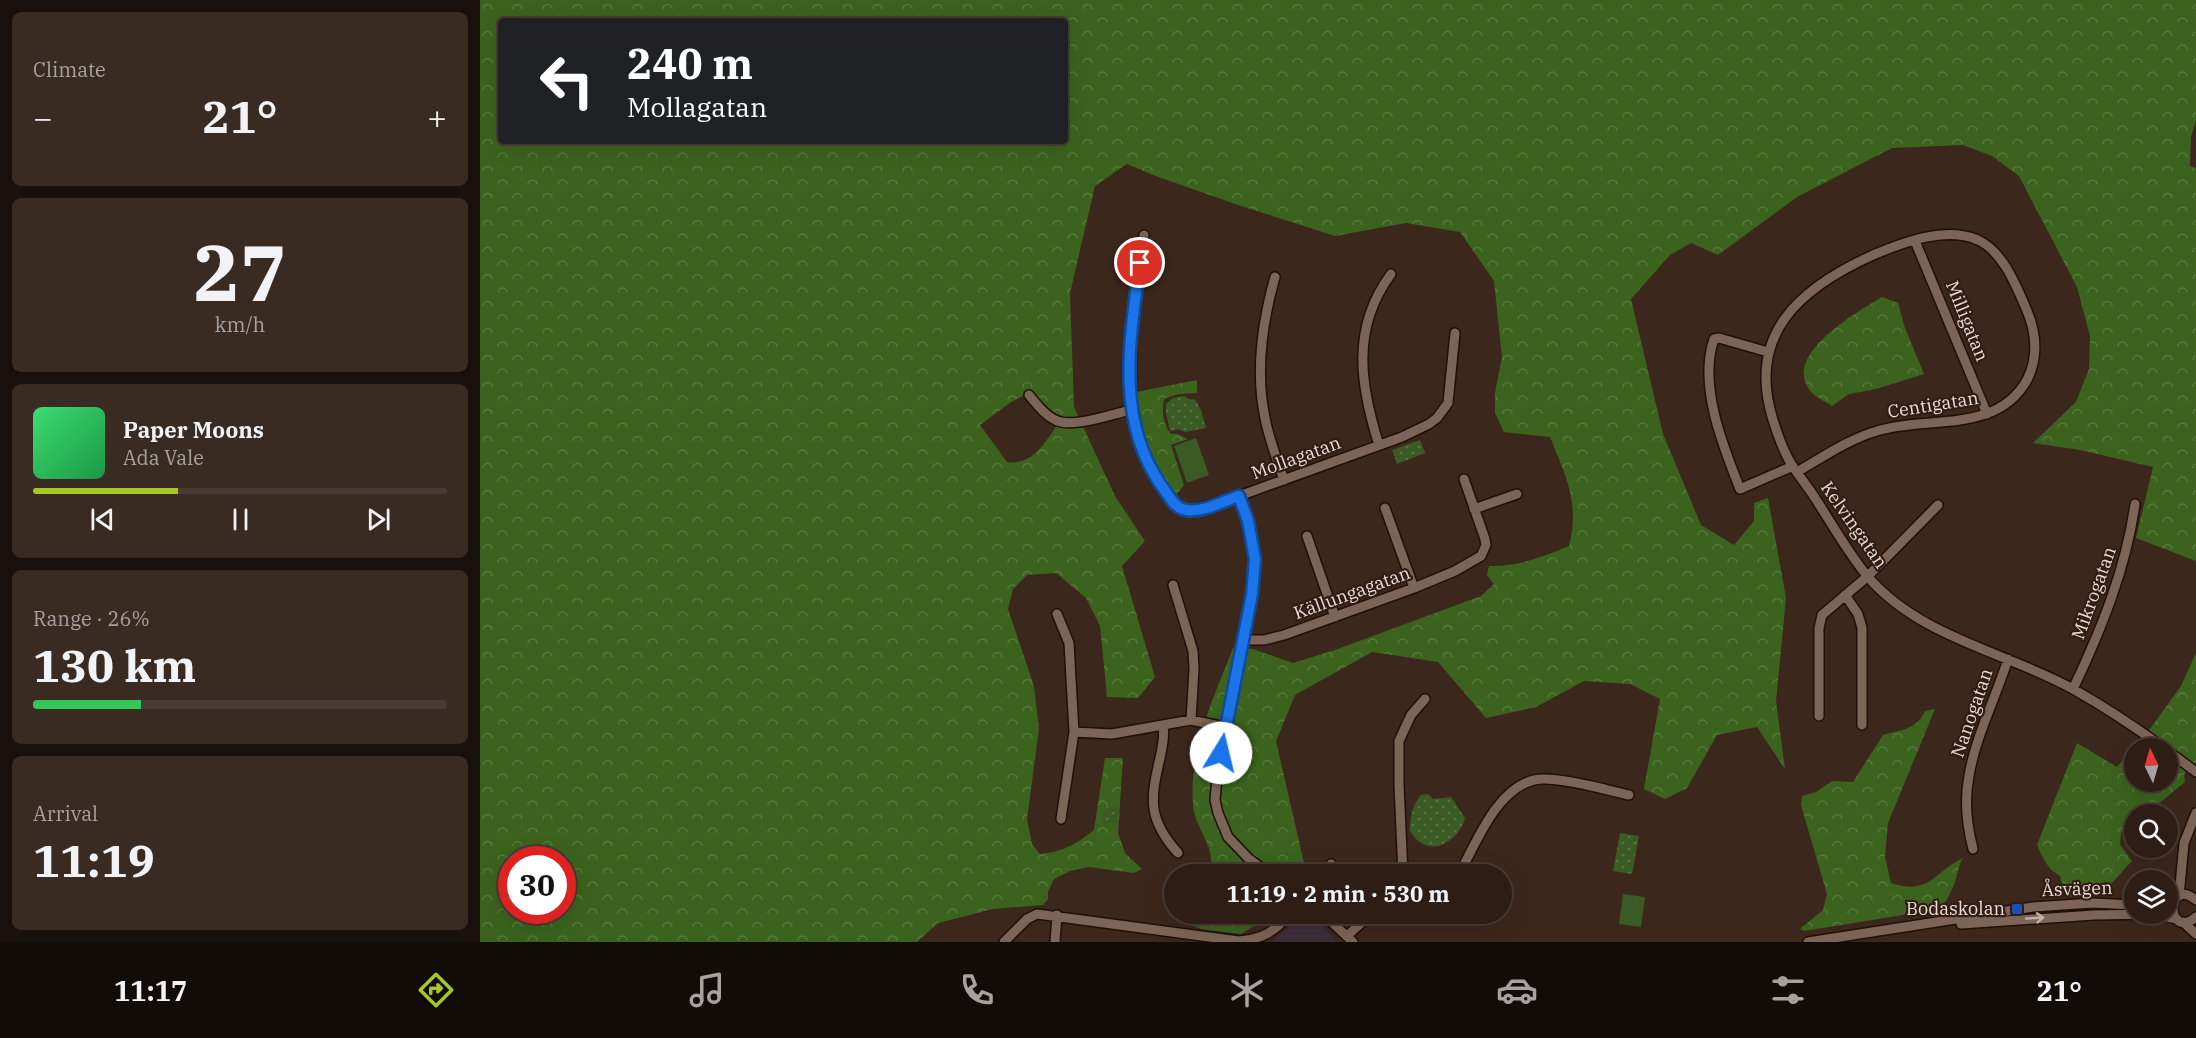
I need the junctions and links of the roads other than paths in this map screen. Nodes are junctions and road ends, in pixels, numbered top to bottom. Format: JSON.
{"nodes":[{"id":1,"x":1144,"y":235,"type":"dead end"},
{"id":2,"x":1915,"y":241,"type":"junction"},
{"id":3,"x":1391,"y":274,"type":"dead end"},
{"id":4,"x":1275,"y":277,"type":"dead end"},
{"id":5,"x":1455,"y":333,"type":"dead end"},
{"id":6,"x":1768,"y":352,"type":"junction"},
{"id":7,"x":1029,"y":395,"type":"dead end"},
{"id":8,"x":1131,"y":410,"type":"junction"},
{"id":9,"x":1987,"y":414,"type":"junction"},
{"id":10,"x":1379,"y":445,"type":"junction"},
{"id":11,"x":1795,"y":469,"type":"junction"},
{"id":12,"x":1464,"y":479,"type":"dead end"},
{"id":13,"x":1284,"y":480,"type":"junction"},
{"id":14,"x":1517,"y":494,"type":"dead end"},
{"id":15,"x":1239,"y":496,"type":"junction"},
{"id":16,"x":2135,"y":504,"type":"dead end"},
{"id":17,"x":1938,"y":505,"type":"dead end"},
{"id":18,"x":1385,"y":508,"type":"dead end"},
{"id":19,"x":1474,"y":509,"type":"junction"},
{"id":20,"x":1307,"y":536,"type":"dead end"},
{"id":21,"x":1868,"y":576,"type":"junction"},
{"id":22,"x":1173,"y":585,"type":"dead end"},
{"id":23,"x":1414,"y":588,"type":"junction"},
{"id":24,"x":1845,"y":596,"type":"junction"},
{"id":25,"x":1057,"y":614,"type":"dead end"},
{"id":26,"x":1335,"y":617,"type":"junction"},
{"id":27,"x":1242,"y":640,"type":"junction"},
{"id":28,"x":2008,"y":659,"type":"junction"},
{"id":29,"x":2073,"y":689,"type":"junction"},
{"id":30,"x":1425,"y":699,"type":"dead end"},
{"id":31,"x":1819,"y":716,"type":"dead end"},
{"id":32,"x":1191,"y":720,"type":"junction"},
{"id":33,"x":1862,"y":725,"type":"dead end"},
{"id":34,"x":1162,"y":726,"type":"junction"},
{"id":35,"x":1225,"y":727,"type":"junction"},
{"id":36,"x":1074,"y":732,"type":"junction"},
{"id":37,"x":2148,"y":738,"type":"edge"},
{"id":38,"x":2178,"y":759,"type":"edge"},
{"id":39,"x":2196,"y":772,"type":"edge"},
{"id":40,"x":1629,"y":795,"type":"dead end"},
{"id":41,"x":2196,"y":813,"type":"edge"},
{"id":42,"x":1061,"y":819,"type":"dead end"},
{"id":43,"x":1973,"y":849,"type":"dead end"},
{"id":44,"x":1178,"y":853,"type":"dead end"},
{"id":45,"x":1256,"y":864,"type":"edge"},
{"id":46,"x":1403,"y":864,"type":"edge"},
{"id":47,"x":1465,"y":864,"type":"edge"},
{"id":48,"x":2182,"y":872,"type":"junction"},
{"id":49,"x":2178,"y":884,"type":"edge"},
{"id":50,"x":2178,"y":898,"type":"edge"},
{"id":51,"x":2194,"y":898,"type":"edge"},
{"id":52,"x":2124,"y":904,"type":"edge"},
{"id":53,"x":1057,"y":915,"type":"junction"},
{"id":54,"x":2196,"y":919,"type":"edge"},
{"id":55,"x":2180,"y":920,"type":"junction"},
{"id":56,"x":1282,"y":924,"type":"edge"},
{"id":57,"x":1334,"y":924,"type":"edge"},
{"id":58,"x":1362,"y":924,"type":"edge"},
{"id":59,"x":1914,"y":927,"type":"junction"},
{"id":60,"x":2196,"y":934,"type":"edge"},
{"id":61,"x":1350,"y":938,"type":"edge"},
{"id":62,"x":1231,"y":941,"type":"edge"},
{"id":63,"x":1004,"y":942,"type":"edge"},
{"id":64,"x":1055,"y":942,"type":"edge"},
{"id":65,"x":1808,"y":942,"type":"edge"}],
"edges":[{"from":1,"to":8,"type":"street","name":"Mollagatan"},
{"from":2,"to":6,"type":"street","name":"Kelvingatan"},
{"from":2,"to":9,"type":"street","name":"Milligatan"},
{"from":2,"to":9,"type":"street","name":"Centigatan"},
{"from":3,"to":10,"type":"street"},
{"from":4,"to":13,"type":"street"},
{"from":5,"to":10,"type":"street","name":"Mollagatan"},
{"from":6,"to":11,"type":"street","name":"Kelvingatan"},
{"from":6,"to":11,"type":"street","name":"Centigatan"},
{"from":7,"to":8,"type":"street"},
{"from":8,"to":15,"type":"street","name":"Mollagatan"},
{"from":9,"to":11,"type":"street","name":"Centigatan"},
{"from":10,"to":13,"type":"street","name":"Mollagatan"},
{"from":11,"to":21,"type":"street","name":"Kelvingatan"},
{"from":12,"to":19,"type":"street"},
{"from":13,"to":15,"type":"street","name":"Mollagatan"},
{"from":14,"to":19,"type":"street"},
{"from":15,"to":27,"type":"street"},
{"from":16,"to":29,"type":"street","name":"Mikrogatan"},
{"from":17,"to":21,"type":"street"},
{"from":18,"to":23,"type":"street"},
{"from":19,"to":23,"type":"street","name":"Källungagatan"},
{"from":20,"to":26,"type":"street"},
{"from":21,"to":24,"type":"street"},
{"from":21,"to":28,"type":"street","name":"Kelvingatan"},
{"from":22,"to":32,"type":"street"},
{"from":23,"to":26,"type":"street","name":"Källungagatan"},
{"from":24,"to":31,"type":"street"},
{"from":24,"to":33,"type":"street"},
{"from":25,"to":36,"type":"street"},
{"from":26,"to":27,"type":"street","name":"Källungagatan"},
{"from":27,"to":35,"type":"street"},
{"from":28,"to":29,"type":"street","name":"Kelvingatan"},
{"from":28,"to":43,"type":"street","name":"Nanogatan"},
{"from":29,"to":37,"type":"street","name":"Kelvingatan"},
{"from":30,"to":46,"type":"street"},
{"from":32,"to":34,"type":"street"},
{"from":32,"to":35,"type":"street"},
{"from":34,"to":36,"type":"street"},
{"from":34,"to":44,"type":"street"},
{"from":35,"to":45,"type":"street"},
{"from":36,"to":42,"type":"street"},
{"from":38,"to":39,"type":"street","name":"Kelvingatan"},
{"from":40,"to":47,"type":"street"},
{"from":41,"to":48,"type":"street"},
{"from":48,"to":49,"type":"street"},
{"from":48,"to":51,"type":"street"},
{"from":50,"to":51,"type":"street"},
{"from":52,"to":59,"type":"street","name":"Åsvägen"},
{"from":53,"to":62,"type":"street"},
{"from":53,"to":63,"type":"street"},
{"from":53,"to":64,"type":"street"},
{"from":54,"to":55,"type":"street"},
{"from":59,"to":55,"type":"street","name":"Åsvägen","one_way":true},
{"from":55,"to":60,"type":"street"},
{"from":56,"to":62,"type":"street"},
{"from":57,"to":61,"type":"street"},
{"from":58,"to":61,"type":"street"},
{"from":59,"to":65,"type":"street","name":"Åsvägen"}]}
